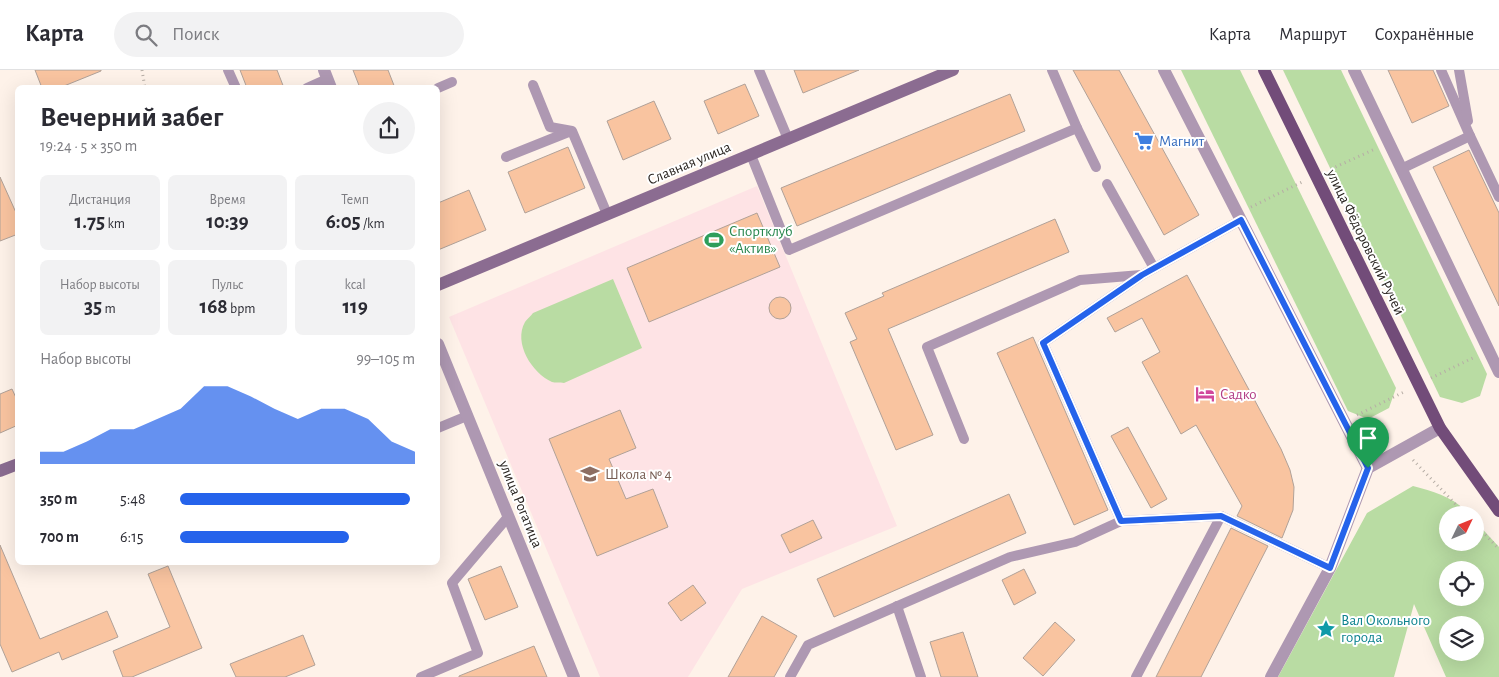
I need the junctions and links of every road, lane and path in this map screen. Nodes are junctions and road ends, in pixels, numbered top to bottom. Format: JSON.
{"nodes":[{"id":1,"x":142,"y":70,"type":"edge"},
{"id":2,"x":228,"y":70,"type":"edge"},
{"id":3,"x":759,"y":70,"type":"edge"},
{"id":4,"x":953,"y":70,"type":"edge"},
{"id":5,"x":1052,"y":70,"type":"edge"},
{"id":6,"x":1164,"y":70,"type":"edge"},
{"id":7,"x":1264,"y":70,"type":"edge"},
{"id":8,"x":1354,"y":70,"type":"edge"},
{"id":9,"x":1441,"y":70,"type":"edge"},
{"id":10,"x":1459,"y":70,"type":"edge"},
{"id":11,"x":327,"y":79,"type":"edge"},
{"id":12,"x":452,"y":82,"type":"dead end"},
{"id":13,"x":144,"y":85,"type":"edge"},
{"id":14,"x":235,"y":85,"type":"edge"},
{"id":15,"x":314,"y":85,"type":"edge"},
{"id":16,"x":532,"y":85,"type":"dead end"},
{"id":17,"x":440,"y":87,"type":"edge"},
{"id":18,"x":1077,"y":128,"type":"junction"},
{"id":19,"x":572,"y":131,"type":"junction"},
{"id":20,"x":1470,"y":136,"type":"junction"},
{"id":21,"x":788,"y":139,"type":"junction"},
{"id":22,"x":751,"y":154,"type":"junction"},
{"id":23,"x":506,"y":157,"type":"dead end"},
{"id":24,"x":1096,"y":167,"type":"dead end"},
{"id":25,"x":1401,"y":169,"type":"junction"},
{"id":26,"x":1107,"y":184,"type":"dead end"},
{"id":27,"x":1499,"y":197,"type":"edge"},
{"id":28,"x":607,"y":214,"type":"junction"},
{"id":29,"x":1241,"y":220,"type":"junction"},
{"id":30,"x":1154,"y":268,"type":"junction"},
{"id":31,"x":1142,"y":275,"type":"junction"},
{"id":32,"x":440,"y":284,"type":"edge"},
{"id":33,"x":440,"y":349,"type":"edge"},
{"id":34,"x":1457,"y":366,"type":"dead end"},
{"id":35,"x":1499,"y":372,"type":"edge"},
{"id":36,"x":1418,"y":385,"type":"junction"},
{"id":37,"x":1377,"y":405,"type":"dead end"},
{"id":38,"x":467,"y":416,"type":"junction"},
{"id":39,"x":440,"y":427,"type":"edge"},
{"id":40,"x":1440,"y":428,"type":"junction"},
{"id":41,"x":964,"y":439,"type":"dead end"},
{"id":42,"x":1402,"y":449,"type":"junction"},
{"id":43,"x":15,"y":465,"type":"edge"},
{"id":44,"x":1368,"y":468,"type":"junction"},
{"id":45,"x":0,"y":471,"type":"edge"},
{"id":46,"x":1497,"y":505,"type":"edge"},
{"id":47,"x":1457,"y":506,"type":"edge"},
{"id":48,"x":508,"y":516,"type":"junction"},
{"id":49,"x":1221,"y":516,"type":"junction"},
{"id":50,"x":1121,"y":521,"type":"junction"},
{"id":51,"x":1484,"y":533,"type":"edge"},
{"id":52,"x":1499,"y":549,"type":"edge"},
{"id":53,"x":1330,"y":568,"type":"junction"},
{"id":54,"x":897,"y":606,"type":"junction"},
{"id":55,"x":421,"y":677,"type":"edge"},
{"id":56,"x":574,"y":677,"type":"edge"},
{"id":57,"x":790,"y":677,"type":"edge"},
{"id":58,"x":921,"y":677,"type":"edge"},
{"id":59,"x":1136,"y":677,"type":"edge"},
{"id":60,"x":1271,"y":677,"type":"edge"}],
"edges":[{"from":1,"to":13,"type":"path"},
{"from":2,"to":14,"type":"lane"},
{"from":3,"to":21,"type":"lane"},
{"from":4,"to":21,"type":"street","name":"Славная улица"},
{"from":5,"to":18,"type":"lane"},
{"from":6,"to":29,"type":"street"},
{"from":7,"to":36,"type":"main road","name":"улица Фёдоровский Ручей"},
{"from":8,"to":25,"type":"street"},
{"from":9,"to":20,"type":"lane"},
{"from":10,"to":20,"type":"lane"},
{"from":11,"to":15,"type":"lane"},
{"from":12,"to":17,"type":"lane"},
{"from":16,"to":19,"type":"lane"},
{"from":18,"to":22,"type":"lane"},
{"from":18,"to":24,"type":"lane"},
{"from":19,"to":23,"type":"lane"},
{"from":19,"to":28,"type":"lane"},
{"from":20,"to":25,"type":"lane"},
{"from":20,"to":27,"type":"lane"},
{"from":21,"to":22,"type":"street","name":"Славная улица"},
{"from":22,"to":28,"type":"street","name":"Славная улица"},
{"from":25,"to":35,"type":"street"},
{"from":26,"to":30,"type":"lane"},
{"from":28,"to":32,"type":"street","name":"Славная улица"},
{"from":29,"to":30,"type":"lane"},
{"from":29,"to":44,"type":"street"},
{"from":30,"to":31,"type":"lane"},
{"from":31,"to":41,"type":"lane"},
{"from":31,"to":50,"type":"lane"},
{"from":33,"to":38,"type":"street","name":"улица Рогатица"},
{"from":34,"to":36,"type":"path"},
{"from":36,"to":37,"type":"path"},
{"from":36,"to":40,"type":"main road","name":"улица Фёдоровский Ручей"},
{"from":38,"to":39,"type":"lane"},
{"from":38,"to":48,"type":"street","name":"улица Рогатица"},
{"from":40,"to":42,"type":"street"},
{"from":40,"to":46,"type":"main road","name":"улица Фёдоровский Ручей"},
{"from":42,"to":44,"type":"street"},
{"from":42,"to":47,"type":"path"},
{"from":43,"to":45,"type":"street"},
{"from":44,"to":53,"type":"street"},
{"from":48,"to":55,"type":"lane"},
{"from":48,"to":56,"type":"street","name":"улица Рогатица"},
{"from":49,"to":50,"type":"lane"},
{"from":49,"to":53,"type":"lane"},
{"from":49,"to":59,"type":"lane"},
{"from":50,"to":54,"type":"lane"},
{"from":51,"to":52,"type":"path"},
{"from":53,"to":60,"type":"street"},
{"from":54,"to":57,"type":"lane"},
{"from":54,"to":58,"type":"lane"}]}
